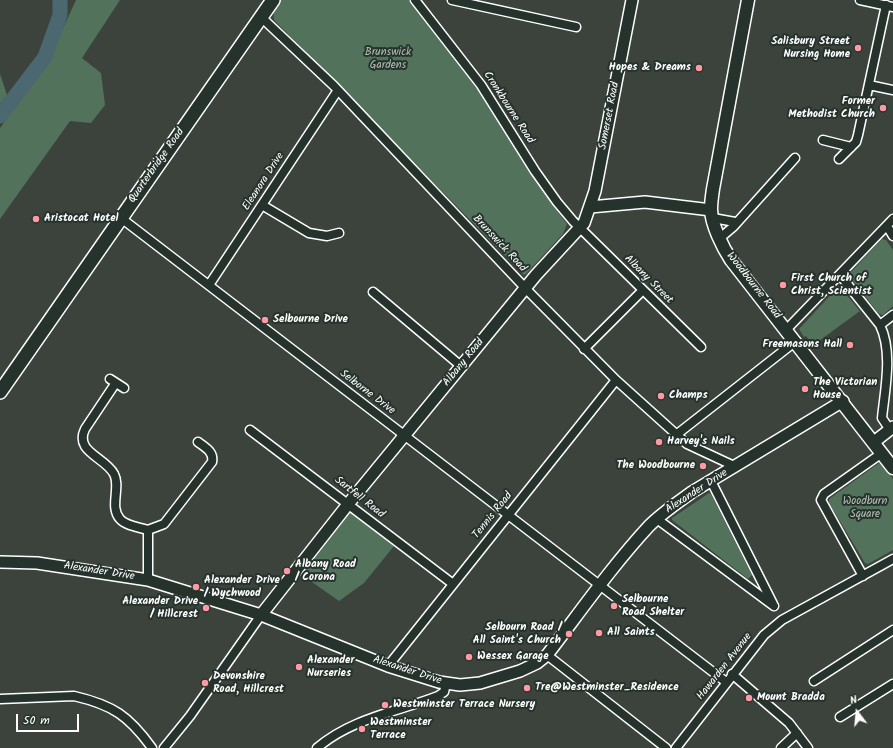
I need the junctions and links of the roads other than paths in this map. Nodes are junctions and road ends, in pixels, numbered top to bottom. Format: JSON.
{"nodes":[{"id":1,"x":273,"y":0,"type":"edge"},
{"id":2,"x":415,"y":0,"type":"edge"},
{"id":3,"x":452,"y":0,"type":"edge"},
{"id":4,"x":632,"y":0,"type":"edge"},
{"id":5,"x":748,"y":0,"type":"edge"},
{"id":6,"x":860,"y":0,"type":"edge"},
{"id":7,"x":873,"y":1,"type":"edge"},
{"id":8,"x":890,"y":6,"type":"edge"},
{"id":9,"x":262,"y":17,"type":"junction"},
{"id":10,"x":576,"y":27,"type":"dead end"},
{"id":11,"x":869,"y":85,"type":"junction"},
{"id":12,"x":338,"y":90,"type":"junction"},
{"id":13,"x":893,"y":90,"type":"edge"},
{"id":14,"x":823,"y":140,"type":"dead end"},
{"id":15,"x":851,"y":147,"type":"junction"},
{"id":16,"x":795,"y":158,"type":"dead end"},
{"id":17,"x":839,"y":159,"type":"dead end"},
{"id":18,"x":262,"y":205,"type":"junction"},
{"id":19,"x":590,"y":208,"type":"junction"},
{"id":20,"x":712,"y":214,"type":"junction"},
{"id":21,"x":121,"y":218,"type":"junction"},
{"id":22,"x":893,"y":219,"type":"edge"},
{"id":23,"x":735,"y":222,"type":"junction"},
{"id":24,"x":886,"y":226,"type":"junction"},
{"id":25,"x":581,"y":228,"type":"junction"},
{"id":26,"x":339,"y":232,"type":"dead end"},
{"id":27,"x":893,"y":236,"type":"edge"},
{"id":28,"x":720,"y":238,"type":"junction"},
{"id":29,"x":840,"y":275,"type":"junction"},
{"id":30,"x":209,"y":285,"type":"junction"},
{"id":31,"x":525,"y":288,"type":"junction"},
{"id":32,"x":643,"y":290,"type":"junction"},
{"id":33,"x":373,"y":292,"type":"dead end"},
{"id":34,"x":893,"y":315,"type":"edge"},
{"id":35,"x":880,"y":325,"type":"junction"},
{"id":36,"x":787,"y":329,"type":"junction"},
{"id":37,"x":796,"y":341,"type":"junction"},
{"id":38,"x":701,"y":347,"type":"dead end"},
{"id":39,"x":584,"y":349,"type":"junction"},
{"id":40,"x":461,"y":366,"type":"junction"},
{"id":41,"x":616,"y":380,"type":"junction"},
{"id":42,"x":124,"y":388,"type":"dead end"},
{"id":43,"x":0,"y":392,"type":"edge"},
{"id":44,"x":843,"y":401,"type":"junction"},
{"id":45,"x":891,"y":429,"type":"edge"},
{"id":46,"x":250,"y":430,"type":"dead end"},
{"id":47,"x":405,"y":435,"type":"junction"},
{"id":48,"x":676,"y":435,"type":"junction"},
{"id":49,"x":198,"y":442,"type":"dead end"},
{"id":50,"x":874,"y":442,"type":"junction"},
{"id":51,"x":882,"y":453,"type":"junction"},
{"id":52,"x":734,"y":468,"type":"junction"},
{"id":53,"x":893,"y":468,"type":"edge"},
{"id":54,"x":711,"y":481,"type":"junction"},
{"id":55,"x":349,"y":503,"type":"junction"},
{"id":56,"x":508,"y":515,"type":"junction"},
{"id":57,"x":657,"y":519,"type":"junction"},
{"id":58,"x":148,"y":530,"type":"junction"},
{"id":59,"x":893,"y":559,"type":"edge"},
{"id":60,"x":0,"y":562,"type":"edge"},
{"id":61,"x":862,"y":576,"type":"junction"},
{"id":62,"x":148,"y":580,"type":"junction"},
{"id":63,"x":453,"y":584,"type":"junction"},
{"id":64,"x":601,"y":586,"type":"junction"},
{"id":65,"x":261,"y":615,"type":"junction"},
{"id":66,"x":893,"y":630,"type":"edge"},
{"id":67,"x":547,"y":655,"type":"junction"},
{"id":68,"x":388,"y":666,"type":"junction"},
{"id":69,"x":732,"y":674,"type":"junction"},
{"id":70,"x":726,"y":682,"type":"junction"},
{"id":71,"x":814,"y":682,"type":"dead end"},
{"id":72,"x":446,"y":684,"type":"junction"},
{"id":73,"x":893,"y":684,"type":"edge"},
{"id":74,"x":0,"y":698,"type":"edge"},
{"id":75,"x":840,"y":717,"type":"dead end"},
{"id":76,"x":797,"y":733,"type":"junction"},
{"id":77,"x":152,"y":748,"type":"edge"},
{"id":78,"x":164,"y":748,"type":"edge"},
{"id":79,"x":317,"y":748,"type":"edge"},
{"id":80,"x":666,"y":748,"type":"edge"},
{"id":81,"x":676,"y":748,"type":"edge"},
{"id":82,"x":780,"y":748,"type":"edge"},
{"id":83,"x":808,"y":748,"type":"edge"}],
"edges":[{"from":1,"to":9,"type":"highway","name":"Quarterbridge Road"},
{"from":2,"to":25,"type":"street","name":"Cronkbourne Road"},
{"from":3,"to":10,"type":"street"},
{"from":4,"to":19,"type":"main road","name":"Somerset Road"},
{"from":5,"to":20,"type":"main road","name":"Woodbourne Road"},
{"from":6,"to":7,"type":"street"},
{"from":7,"to":8,"type":"street"},
{"from":8,"to":11,"type":"street"},
{"from":9,"to":12,"type":"street","name":"Brunswick Road"},
{"from":9,"to":21,"type":"highway","name":"Quarterbridge Road"},
{"from":11,"to":13,"type":"street"},
{"from":11,"to":15,"type":"street"},
{"from":12,"to":18,"type":"street","name":"Eleanora Drive"},
{"from":12,"to":31,"type":"street","name":"Brunswick Road"},
{"from":14,"to":15,"type":"street"},
{"from":15,"to":17,"type":"street"},
{"from":16,"to":23,"type":"street"},
{"from":18,"to":26,"type":"street"},
{"from":18,"to":30,"type":"street","name":"Eleanora Drive"},
{"from":19,"to":20,"type":"main road"},
{"from":19,"to":25,"type":"main road","name":"Albany Road"},
{"from":20,"to":23,"type":"street"},
{"from":20,"to":28,"type":"main road","name":"Woodbourne Road"},
{"from":21,"to":30,"type":"street","name":"Selborne Drive"},
{"from":21,"to":43,"type":"highway","name":"Quarterbridge Road"},
{"from":22,"to":24,"type":"street"},
{"from":23,"to":28,"type":"street"},
{"from":24,"to":27,"type":"street"},
{"from":24,"to":29,"type":"street"},
{"from":25,"to":31,"type":"main road","name":"Albany Road"},
{"from":25,"to":32,"type":"street","name":"Albany Street"},
{"from":28,"to":36,"type":"main road","name":"Woodbourne Road"},
{"from":29,"to":35,"type":"street"},
{"from":29,"to":36,"type":"street"},
{"from":30,"to":47,"type":"street","name":"Selborne Drive"},
{"from":31,"to":39,"type":"street","name":"Brunswick Road"},
{"from":31,"to":40,"type":"main road","name":"Albany Road"},
{"from":32,"to":38,"type":"street","name":"Albany Street"},
{"from":32,"to":39,"type":"street"},
{"from":33,"to":40,"type":"street"},
{"from":34,"to":35,"type":"street"},
{"from":35,"to":45,"type":"street"},
{"from":36,"to":37,"type":"main road","name":"Woodbourne Road"},
{"from":37,"to":44,"type":"main road","name":"Woodbourne Road"},
{"from":37,"to":48,"type":"street"},
{"from":39,"to":41,"type":"street","name":"Brunswick Road"},
{"from":40,"to":47,"type":"main road","name":"Albany Road"},
{"from":41,"to":48,"type":"street","name":"Brunswick Road"},
{"from":41,"to":56,"type":"street","name":"Tennis Road"},
{"from":42,"to":58,"type":"street"},
{"from":44,"to":50,"type":"main road","name":"Woodbourne Road"},
{"from":44,"to":52,"type":"main road","name":"Alexander Drive"},
{"from":45,"to":50,"type":"main road"},
{"from":46,"to":55,"type":"street","name":"Sartfell Road"},
{"from":47,"to":55,"type":"main road","name":"Albany Road"},
{"from":47,"to":56,"type":"street","name":"Selborne Drive"},
{"from":48,"to":52,"type":"street","name":"Brunswick Road"},
{"from":49,"to":58,"type":"street"},
{"from":50,"to":51,"type":"main road","name":"Woodbourne Road"},
{"from":51,"to":53,"type":"main road","name":"Woodbourne Road"},
{"from":51,"to":61,"type":"street"},
{"from":52,"to":54,"type":"main road","name":"Alexander Drive"},
{"from":54,"to":57,"type":"main road","name":"Alexander Drive"},
{"from":54,"to":57,"type":"street"},
{"from":55,"to":63,"type":"street","name":"Sartfell Road"},
{"from":55,"to":65,"type":"main road","name":"Albany Road"},
{"from":56,"to":63,"type":"street","name":"Tennis Road"},
{"from":56,"to":64,"type":"street","name":"Selborne Drive"},
{"from":57,"to":64,"type":"main road","name":"Alexander Drive"},
{"from":58,"to":62,"type":"street"},
{"from":59,"to":61,"type":"street"},
{"from":60,"to":62,"type":"main road","name":"Alexander Drive"},
{"from":61,"to":69,"type":"street","name":"Hawarden Avenue"},
{"from":62,"to":65,"type":"main road","name":"Alexander Drive"},
{"from":63,"to":68,"type":"street","name":"Tennis Road"},
{"from":64,"to":67,"type":"main road","name":"Alexander Drive"},
{"from":64,"to":70,"type":"street","name":"Selborne Drive"},
{"from":65,"to":68,"type":"main road","name":"Alexander Drive"},
{"from":65,"to":78,"type":"street"},
{"from":66,"to":71,"type":"street"},
{"from":67,"to":72,"type":"main road","name":"Alexander Drive"},
{"from":67,"to":80,"type":"street"},
{"from":68,"to":72,"type":"main road","name":"Alexander Drive"},
{"from":69,"to":70,"type":"street","name":"Hawarden Avenue"},
{"from":69,"to":76,"type":"street"},
{"from":70,"to":81,"type":"street","name":"Hawarden Avenue"},
{"from":72,"to":79,"type":"street"},
{"from":73,"to":75,"type":"street"},
{"from":74,"to":77,"type":"street"},
{"from":76,"to":82,"type":"street"},
{"from":76,"to":83,"type":"street"}]}
